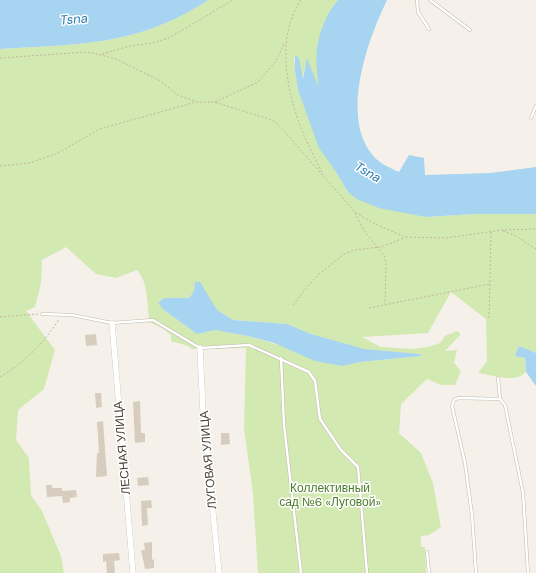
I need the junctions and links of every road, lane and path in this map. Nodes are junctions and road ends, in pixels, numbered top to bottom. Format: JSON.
{"nodes":[{"id":1,"x":233,"y":0,"type":"edge"},
{"id":2,"x":301,"y":0,"type":"edge"},
{"id":3,"x":417,"y":0,"type":"edge"},
{"id":4,"x":430,"y":0,"type":"edge"},
{"id":5,"x":429,"y":29,"type":"dead end"},
{"id":6,"x":470,"y":30,"type":"dead end"},
{"id":7,"x":286,"y":41,"type":"junction"},
{"id":8,"x":101,"y":55,"type":"junction"},
{"id":9,"x":0,"y":58,"type":"edge"},
{"id":10,"x":197,"y":102,"type":"junction"},
{"id":11,"x":214,"y":102,"type":"junction"},
{"id":12,"x":536,"y":106,"type":"edge"},
{"id":13,"x":530,"y":118,"type":"dead end"},
{"id":14,"x":0,"y":166,"type":"edge"},
{"id":15,"x":324,"y":178,"type":"junction"},
{"id":16,"x":355,"y":212,"type":"junction"},
{"id":17,"x":536,"y":229,"type":"edge"},
{"id":18,"x":502,"y":230,"type":"junction"},
{"id":19,"x":491,"y":232,"type":"junction"},
{"id":20,"x":405,"y":237,"type":"junction"},
{"id":21,"x":377,"y":248,"type":"junction"},
{"id":22,"x":536,"y":249,"type":"edge"},
{"id":23,"x":490,"y":284,"type":"junction"},
{"id":24,"x":385,"y":304,"type":"junction"},
{"id":25,"x":293,"y":305,"type":"dead end"},
{"id":26,"x":369,"y":308,"type":"dead end"},
{"id":27,"x":42,"y":314,"type":"joint"},
{"id":28,"x":61,"y":315,"type":"junction"},
{"id":29,"x":0,"y":317,"type":"edge"},
{"id":30,"x":489,"y":318,"type":"dead end"},
{"id":31,"x":112,"y":323,"type":"junction"},
{"id":32,"x":200,"y":348,"type":"junction"},
{"id":33,"x":281,"y":358,"type":"junction"},
{"id":34,"x":0,"y":377,"type":"edge"},
{"id":35,"x":498,"y":378,"type":"dead end"},
{"id":36,"x":500,"y":400,"type":"junction"},
{"id":37,"x":427,"y":552,"type":"dead end"},
{"id":38,"x":133,"y":573,"type":"edge"},
{"id":39,"x":219,"y":573,"type":"edge"},
{"id":40,"x":301,"y":573,"type":"edge"},
{"id":41,"x":367,"y":573,"type":"edge"},
{"id":42,"x":429,"y":573,"type":"edge"},
{"id":43,"x":476,"y":573,"type":"edge"},
{"id":44,"x":528,"y":573,"type":"edge"}],
"edges":[{"from":1,"to":8,"type":"path"},
{"from":2,"to":7,"type":"path"},
{"from":3,"to":5,"type":"lane"},
{"from":4,"to":6,"type":"lane"},
{"from":7,"to":11,"type":"path"},
{"from":7,"to":15,"type":"path"},
{"from":8,"to":9,"type":"path"},
{"from":8,"to":10,"type":"path"},
{"from":10,"to":11,"type":"path"},
{"from":10,"to":14,"type":"path"},
{"from":11,"to":15,"type":"path"},
{"from":12,"to":13,"type":"lane"},
{"from":15,"to":16,"type":"path"},
{"from":16,"to":20,"type":"path"},
{"from":16,"to":21,"type":"path"},
{"from":17,"to":18,"type":"path"},
{"from":18,"to":19,"type":"path"},
{"from":18,"to":22,"type":"path"},
{"from":19,"to":20,"type":"path"},
{"from":19,"to":23,"type":"path"},
{"from":20,"to":21,"type":"path"},
{"from":21,"to":24,"type":"path"},
{"from":21,"to":25,"type":"path"},
{"from":23,"to":24,"type":"path"},
{"from":23,"to":30,"type":"path"},
{"from":24,"to":26,"type":"path"},
{"from":27,"to":28,"type":"lane"},
{"from":27,"to":29,"type":"path"},
{"from":28,"to":31,"type":"lane"},
{"from":28,"to":34,"type":"path"},
{"from":31,"to":32,"type":"lane"},
{"from":31,"to":38,"type":"street","name":"ЛЕСНАЯ УЛИЦА"},
{"from":32,"to":33,"type":"lane"},
{"from":32,"to":39,"type":"street","name":"ЛУГОВАЯ УЛИЦА"},
{"from":33,"to":40,"type":"lane"},
{"from":33,"to":41,"type":"lane"},
{"from":35,"to":36,"type":"lane"},
{"from":36,"to":43,"type":"lane"},
{"from":36,"to":44,"type":"lane"},
{"from":37,"to":42,"type":"lane"}]}
